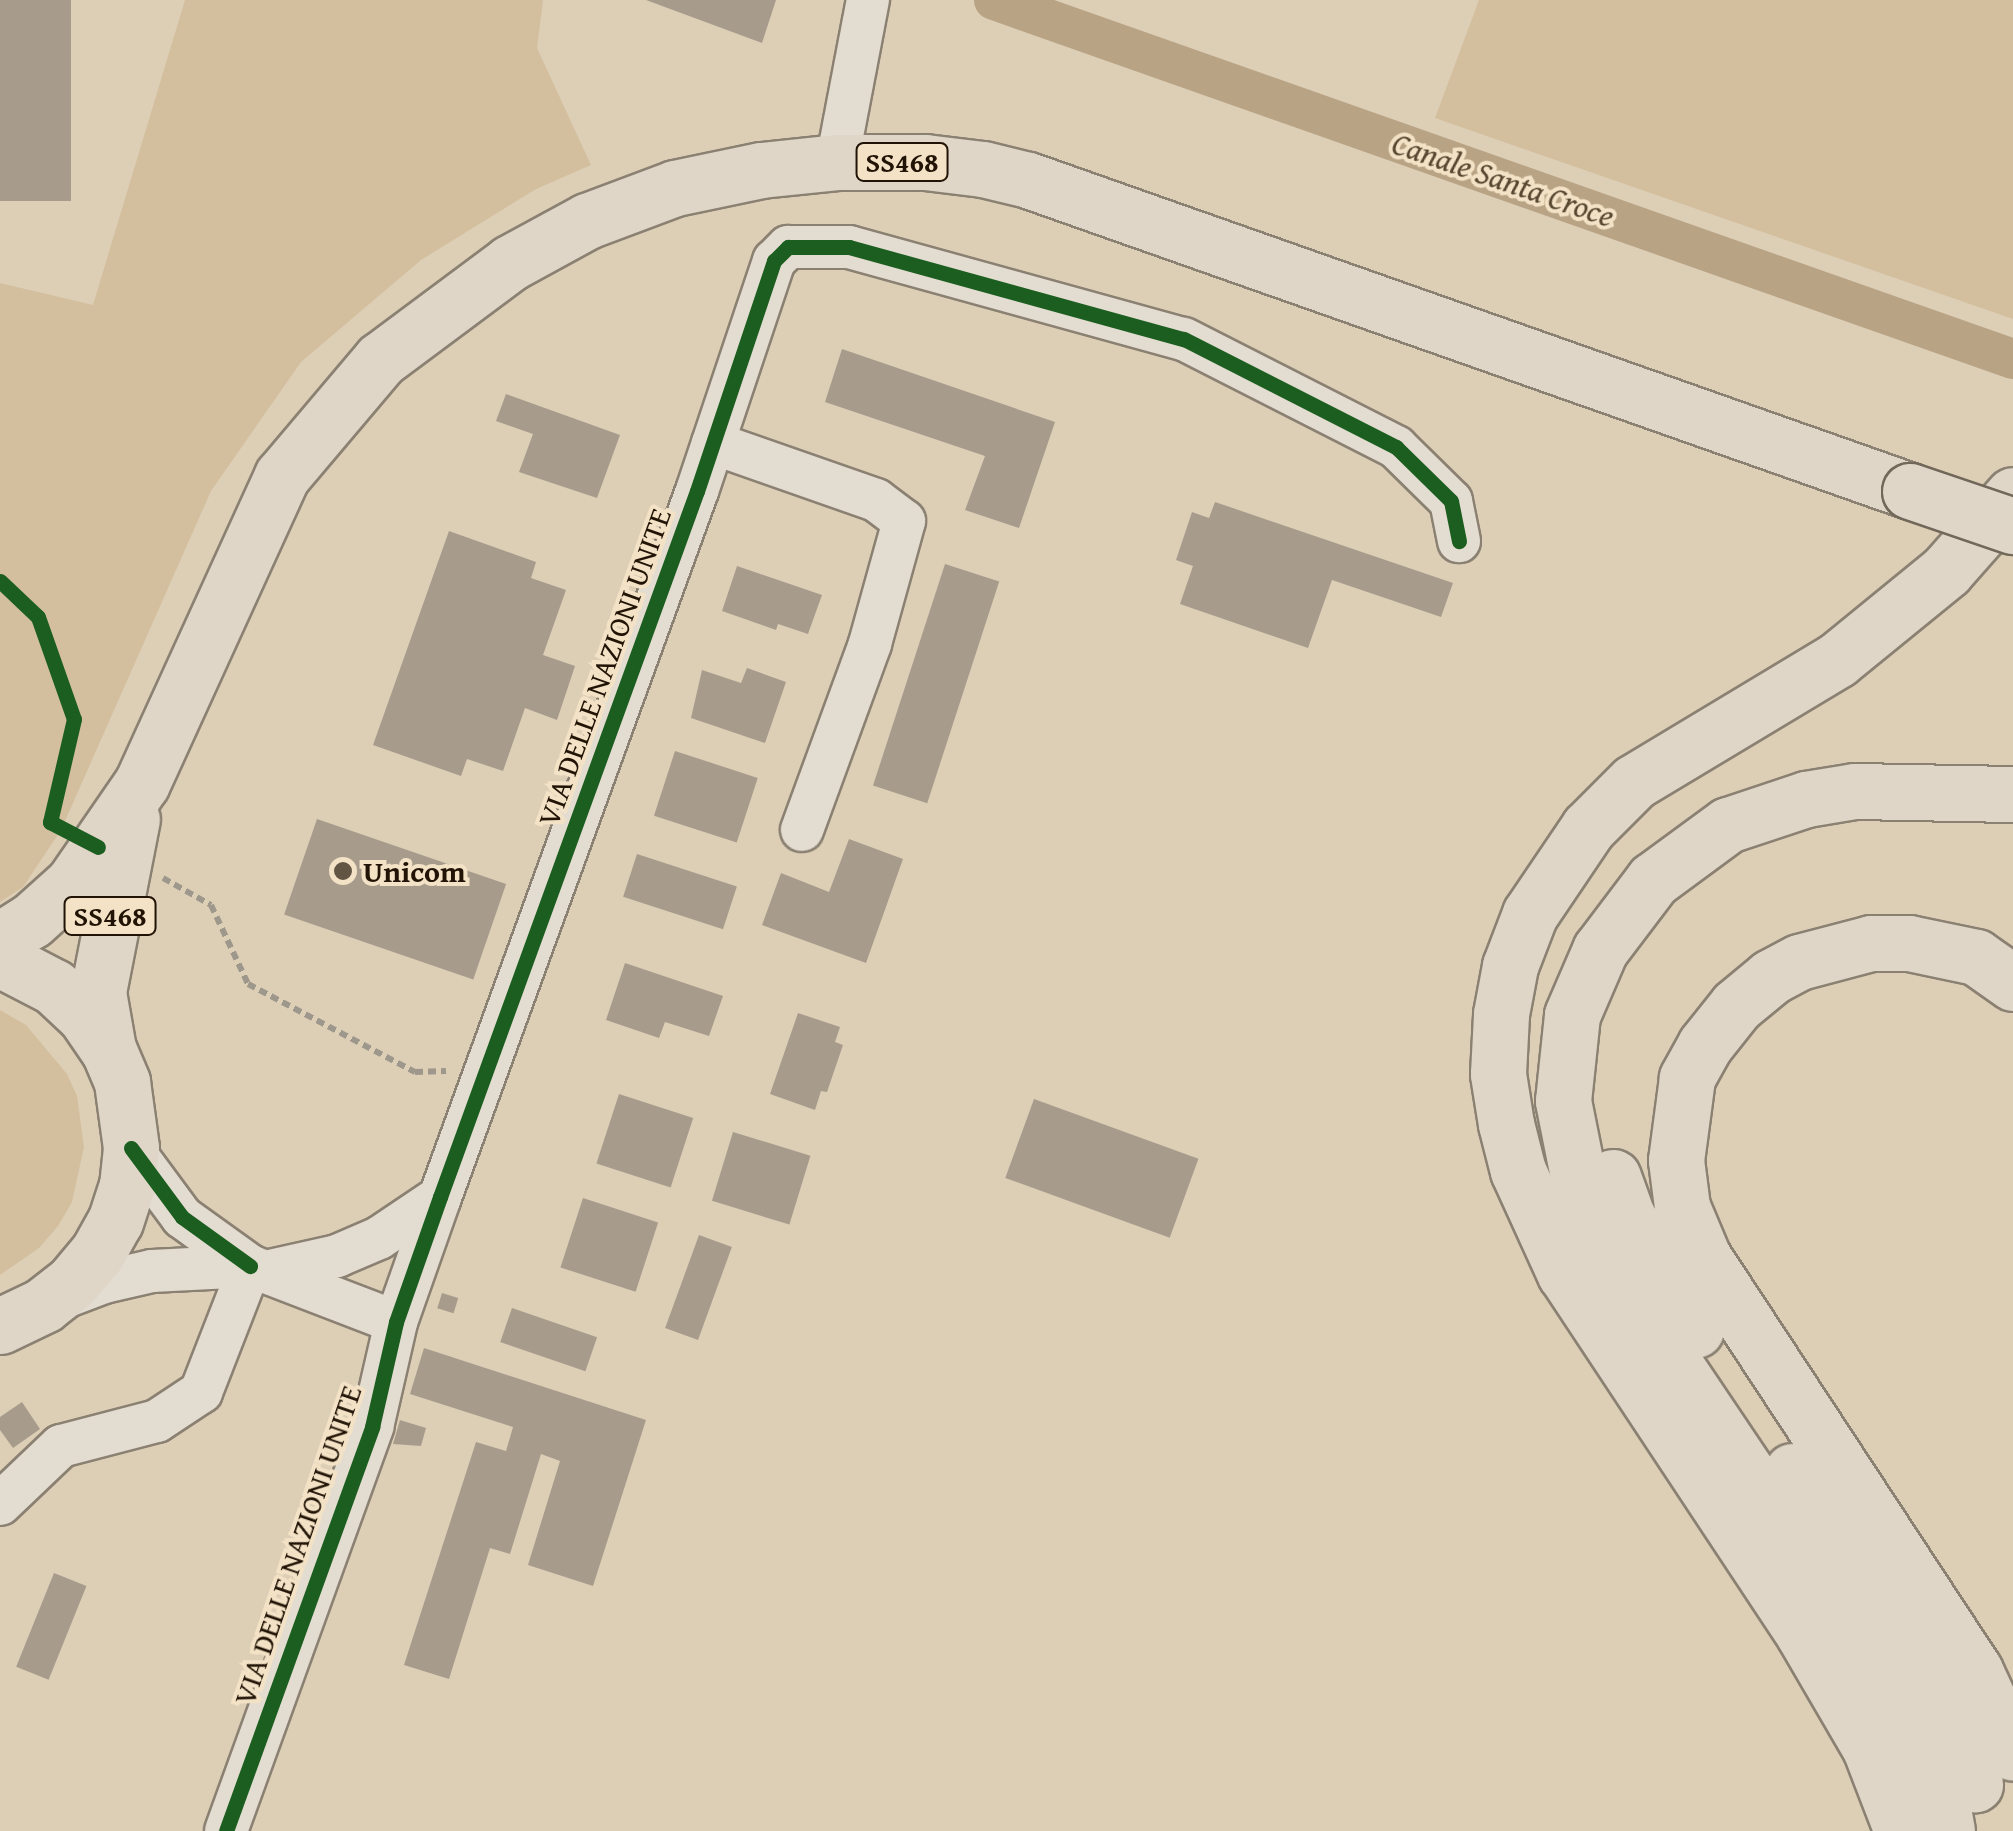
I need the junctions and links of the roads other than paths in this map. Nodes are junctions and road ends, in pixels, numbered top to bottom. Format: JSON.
{"nodes":[{"id":1,"x":868,"y":0,"type":"edge"},
{"id":2,"x":837,"y":162,"type":"junction"},
{"id":3,"x":713,"y":442,"type":"junction"},
{"id":4,"x":2013,"y":495,"type":"edge"},
{"id":5,"x":2013,"y":526,"type":"edge"},
{"id":6,"x":1459,"y":541,"type":"dead end"},
{"id":7,"x":142,"y":782,"type":"junction"},
{"id":8,"x":2013,"y":794,"type":"edge"},
{"id":9,"x":802,"y":830,"type":"dead end"},
{"id":10,"x":2013,"y":831,"type":"edge"},
{"id":11,"x":0,"y":940,"type":"edge"},
{"id":12,"x":0,"y":960,"type":"edge"},
{"id":13,"x":2013,"y":983,"type":"edge"},
{"id":14,"x":109,"y":1051,"type":"junction"},
{"id":15,"x":131,"y":1148,"type":"junction"},
{"id":16,"x":440,"y":1197,"type":"junction"},
{"id":17,"x":260,"y":1268,"type":"junction"},
{"id":18,"x":22,"y":1316,"type":"edge"},
{"id":19,"x":396,"y":1322,"type":"junction"},
{"id":20,"x":0,"y":1504,"type":"edge"},
{"id":21,"x":2013,"y":1753,"type":"edge"},
{"id":22,"x":226,"y":1831,"type":"edge"},
{"id":23,"x":1902,"y":1831,"type":"edge"},
{"id":24,"x":1947,"y":1831,"type":"edge"},
{"id":25,"x":1984,"y":1831,"type":"edge"}],
"edges":[{"from":1,"to":2,"type":"street"},
{"from":2,"to":5,"type":"main road","number":"SS468","bridge":true},
{"from":2,"to":7,"type":"main road","number":"SS468"},
{"from":3,"to":6,"type":"street","name":"VIA DELLE NAZIONI UNITE"},
{"from":3,"to":9,"type":"street"},
{"from":3,"to":16,"type":"street","name":"VIA DELLE NAZIONI UNITE"},
{"from":4,"to":23,"type":"main road"},
{"from":7,"to":11,"type":"main road","number":"SS468"},
{"from":7,"to":14,"type":"main road","number":"SS468"},
{"from":8,"to":24,"type":"main road"},
{"from":10,"to":25,"type":"main road"},
{"from":12,"to":14,"type":"main road","number":"SS468"},
{"from":13,"to":21,"type":"main road"},
{"from":14,"to":15,"type":"main road","number":"SS468"},
{"from":15,"to":17,"type":"street"},
{"from":15,"to":18,"type":"main road","number":"SS468"},
{"from":16,"to":17,"type":"street"},
{"from":16,"to":19,"type":"street","name":"VIA DELLE NAZIONI UNITE"},
{"from":17,"to":18,"type":"street"},
{"from":17,"to":19,"type":"street"},
{"from":17,"to":20,"type":"street"},
{"from":19,"to":22,"type":"street","name":"VIA DELLE NAZIONI UNITE"}]}
